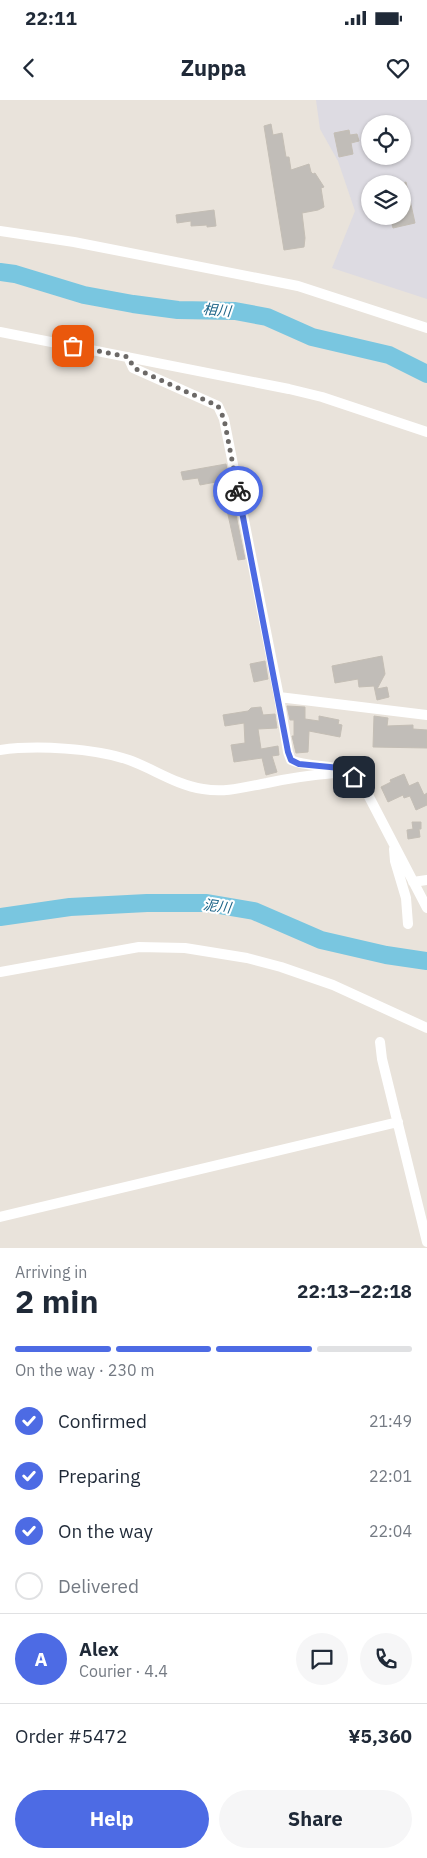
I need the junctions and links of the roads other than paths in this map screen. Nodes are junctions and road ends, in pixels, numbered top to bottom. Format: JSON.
{"nodes":[{"id":1,"x":0,"y":232,"type":"edge"},
{"id":2,"x":427,"y":328,"type":"edge"},
{"id":3,"x":0,"y":332,"type":"edge"},
{"id":4,"x":128,"y":357,"type":"junction"},
{"id":5,"x":427,"y":432,"type":"edge"},
{"id":6,"x":279,"y":697,"type":"junction"},
{"id":7,"x":427,"y":715,"type":"edge"},
{"id":8,"x":0,"y":750,"type":"edge"},
{"id":9,"x":340,"y":768,"type":"junction"},
{"id":10,"x":394,"y":844,"type":"junction"},
{"id":11,"x":427,"y":880,"type":"edge"},
{"id":12,"x":413,"y":882,"type":"junction"},
{"id":13,"x":427,"y":908,"type":"edge"},
{"id":14,"x":408,"y":924,"type":"dead end"},
{"id":15,"x":0,"y":972,"type":"edge"},
{"id":16,"x":427,"y":1028,"type":"edge"},
{"id":17,"x":380,"y":1042,"type":"dead end"},
{"id":18,"x":398,"y":1122,"type":"junction"},
{"id":19,"x":0,"y":1217,"type":"edge"},
{"id":20,"x":427,"y":1242,"type":"edge"}],
"edges":[{"from":1,"to":2,"type":"street"},
{"from":3,"to":4,"type":"street"},
{"from":4,"to":5,"type":"street"},
{"from":4,"to":6,"type":"street"},
{"from":6,"to":7,"type":"street"},
{"from":6,"to":9,"type":"street"},
{"from":8,"to":9,"type":"street"},
{"from":9,"to":10,"type":"street"},
{"from":10,"to":12,"type":"street"},
{"from":10,"to":14,"type":"street"},
{"from":11,"to":12,"type":"street"},
{"from":12,"to":13,"type":"street"},
{"from":15,"to":16,"type":"street"},
{"from":17,"to":18,"type":"street"},
{"from":18,"to":19,"type":"street"},
{"from":18,"to":20,"type":"street"}]}
